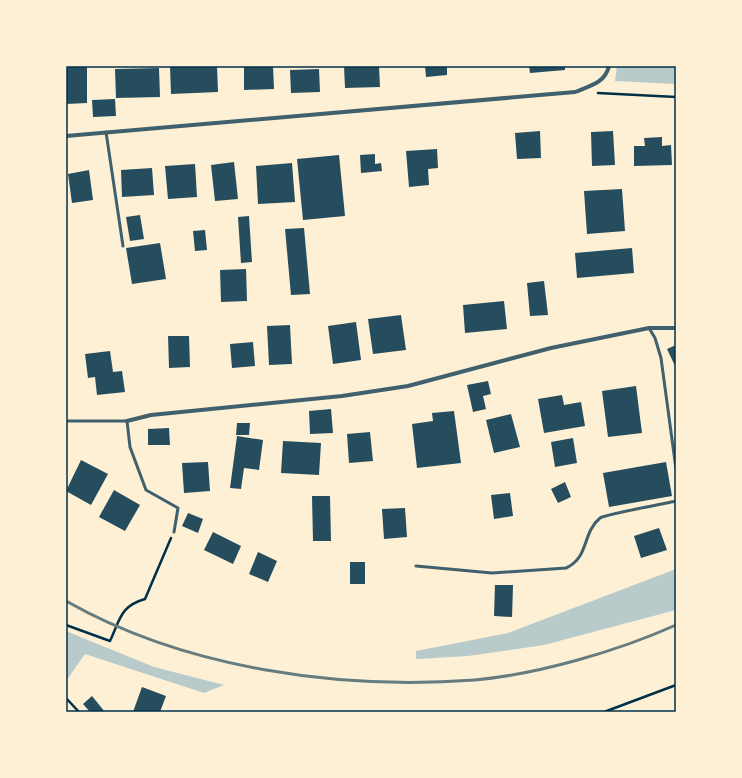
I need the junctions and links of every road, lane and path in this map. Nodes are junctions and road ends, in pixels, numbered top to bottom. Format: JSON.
{"nodes":[{"id":1,"x":609,"y":66,"type":"edge"},
{"id":2,"x":576,"y":92,"type":"junction"},
{"id":3,"x":676,"y":97,"type":"edge"},
{"id":4,"x":106,"y":132,"type":"junction"},
{"id":5,"x":66,"y":136,"type":"edge"},
{"id":6,"x":123,"y":246,"type":"dead end"},
{"id":7,"x":649,"y":328,"type":"junction"},
{"id":8,"x":676,"y":328,"type":"edge"},
{"id":9,"x":66,"y":421,"type":"edge"},
{"id":10,"x":127,"y":421,"type":"junction"},
{"id":11,"x":676,"y":469,"type":"edge"},
{"id":12,"x":676,"y":501,"type":"edge"},
{"id":13,"x":174,"y":532,"type":"joint"},
{"id":14,"x":416,"y":566,"type":"dead end"},
{"id":15,"x":66,"y":625,"type":"edge"},
{"id":16,"x":676,"y":685,"type":"edge"},
{"id":17,"x":66,"y":698,"type":"edge"},
{"id":18,"x":79,"y":712,"type":"edge"},
{"id":19,"x":604,"y":712,"type":"edge"}],
"edges":[{"from":1,"to":2,"type":"street"},
{"from":2,"to":3,"type":"path"},
{"from":2,"to":4,"type":"street"},
{"from":4,"to":5,"type":"street"},
{"from":4,"to":6,"type":"lane"},
{"from":7,"to":8,"type":"street"},
{"from":7,"to":10,"type":"street"},
{"from":7,"to":11,"type":"lane"},
{"from":9,"to":10,"type":"lane"},
{"from":10,"to":13,"type":"lane"},
{"from":12,"to":14,"type":"lane"},
{"from":13,"to":15,"type":"path"},
{"from":16,"to":19,"type":"path"},
{"from":17,"to":18,"type":"path"}]}
